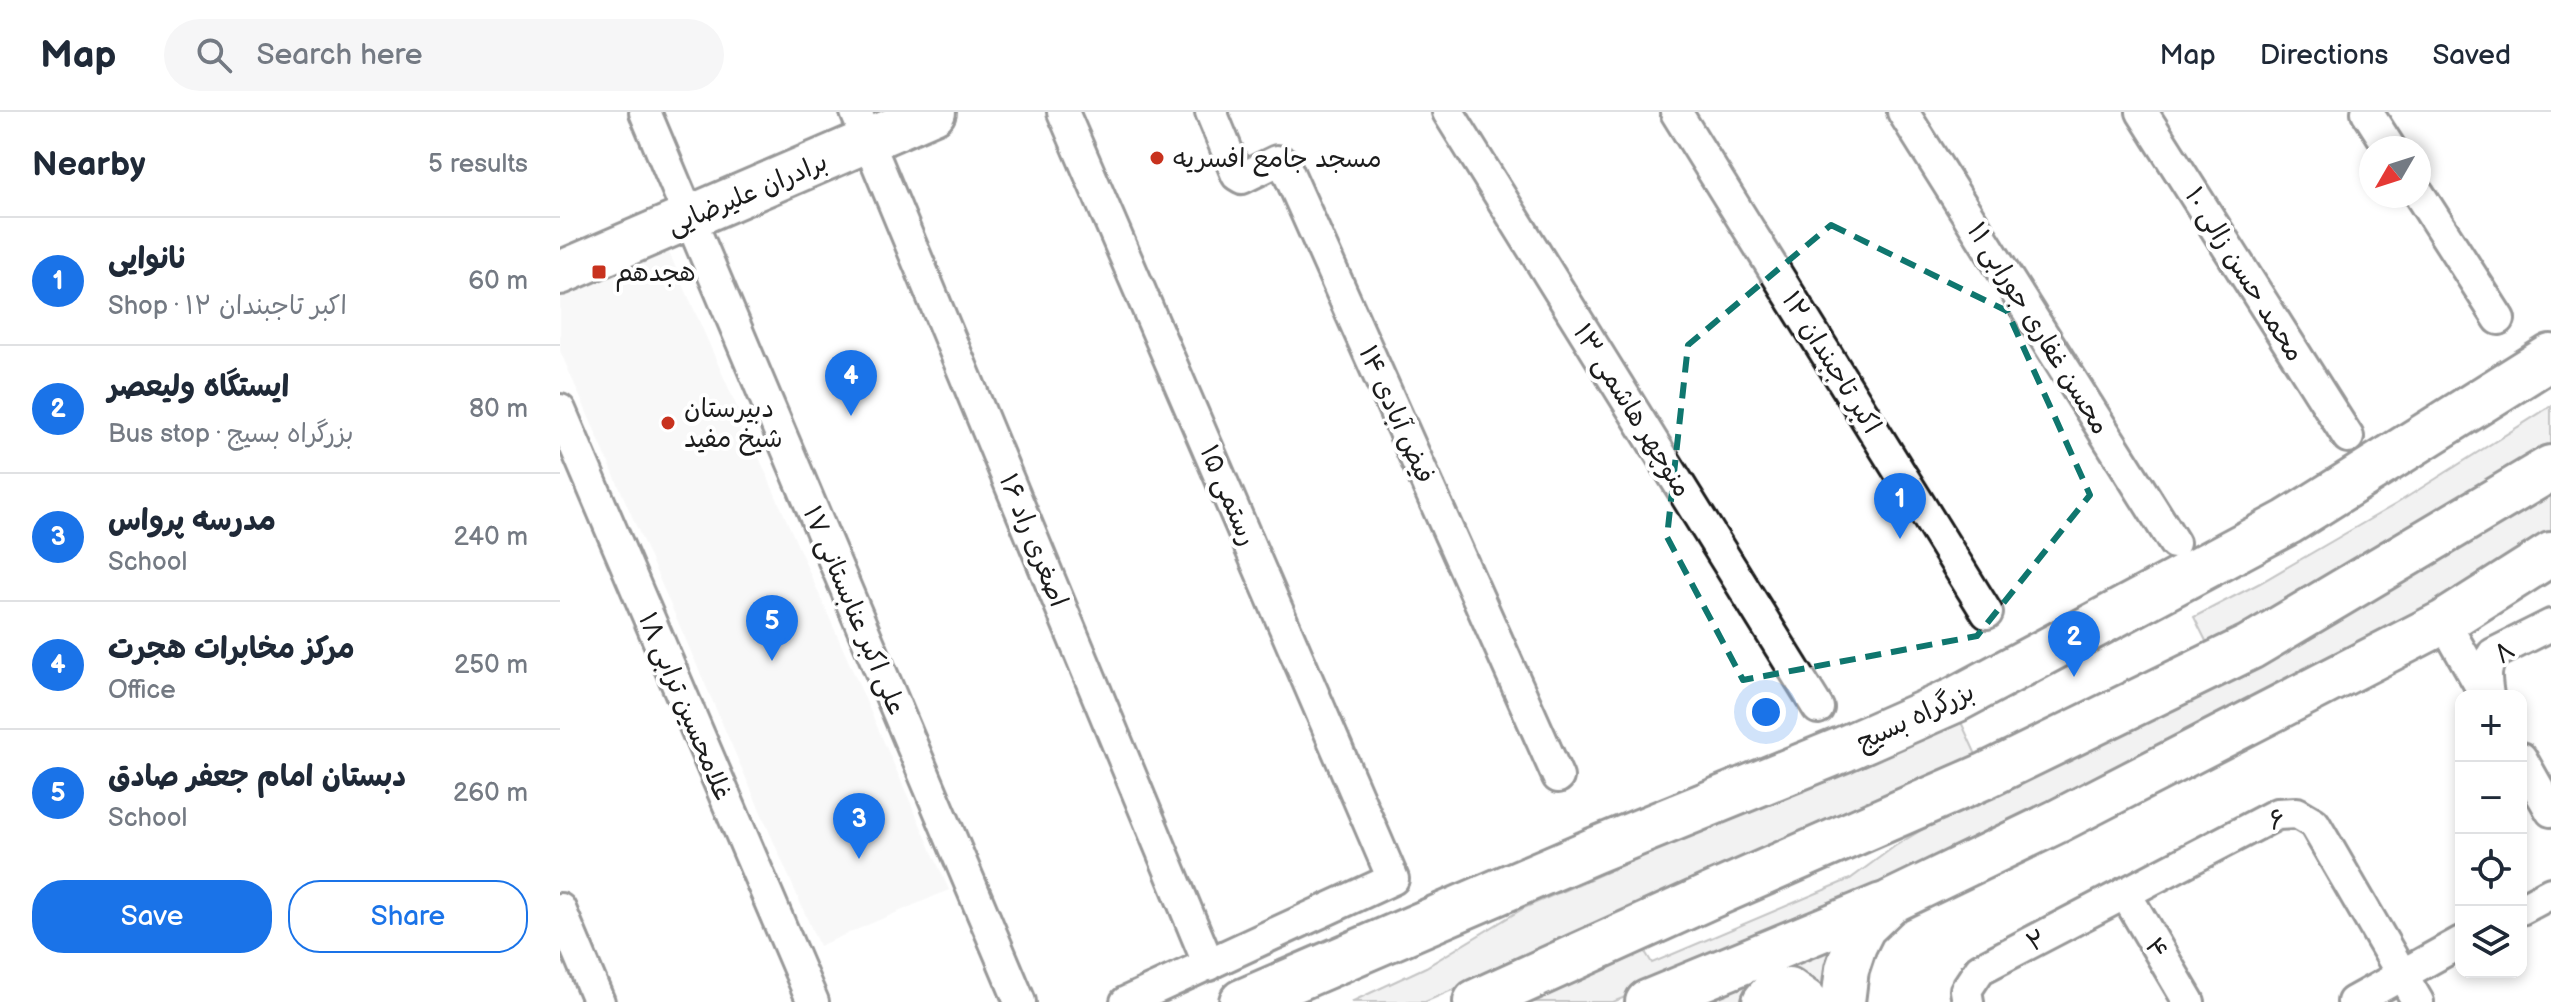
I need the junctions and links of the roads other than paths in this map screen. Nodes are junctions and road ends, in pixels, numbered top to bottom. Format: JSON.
{"nodes":[{"id":1,"x":645,"y":112,"type":"edge"},
{"id":2,"x":934,"y":112,"type":"edge"},
{"id":3,"x":1063,"y":112,"type":"edge"},
{"id":4,"x":1211,"y":112,"type":"edge"},
{"id":5,"x":1448,"y":112,"type":"edge"},
{"id":6,"x":1676,"y":112,"type":"edge"},
{"id":7,"x":1903,"y":112,"type":"edge"},
{"id":8,"x":2142,"y":112,"type":"edge"},
{"id":9,"x":2367,"y":112,"type":"edge"},
{"id":10,"x":862,"y":126,"type":"edge"},
{"id":11,"x":2382,"y":136,"type":"edge"},
{"id":12,"x":2428,"y":208,"type":"edge"},
{"id":13,"x":690,"y":218,"type":"junction"},
{"id":14,"x":560,"y":273,"type":"edge"},
{"id":15,"x":2499,"y":319,"type":"dead end"},
{"id":16,"x":2551,"y":357,"type":"edge"},
{"id":17,"x":560,"y":410,"type":"edge"},
{"id":18,"x":2348,"y":437,"type":"dead end"},
{"id":19,"x":2551,"y":468,"type":"edge"},
{"id":20,"x":2174,"y":543,"type":"dead end"},
{"id":21,"x":2551,"y":554,"type":"edge"},
{"id":22,"x":1987,"y":613,"type":"dead end"},
{"id":23,"x":2444,"y":622,"type":"junction"},
{"id":24,"x":2551,"y":625,"type":"edge"},
{"id":25,"x":2484,"y":690,"type":"edge"},
{"id":26,"x":2486,"y":690,"type":"edge"},
{"id":27,"x":1818,"y":708,"type":"dead end"},
{"id":28,"x":2523,"y":762,"type":"edge"},
{"id":29,"x":1558,"y":777,"type":"dead end"},
{"id":30,"x":2551,"y":811,"type":"edge"},
{"id":31,"x":2125,"y":893,"type":"junction"},
{"id":32,"x":2551,"y":893,"type":"edge"},
{"id":33,"x":1901,"y":895,"type":"junction"},
{"id":34,"x":2527,"y":906,"type":"edge"},
{"id":35,"x":560,"y":909,"type":"edge"},
{"id":36,"x":2455,"y":945,"type":"edge"},
{"id":37,"x":1204,"y":952,"type":"junction"},
{"id":38,"x":2402,"y":975,"type":"junction"},
{"id":39,"x":1663,"y":1001,"type":"edge"},
{"id":40,"x":599,"y":1002,"type":"edge"},
{"id":41,"x":813,"y":1002,"type":"edge"},
{"id":42,"x":1020,"y":1002,"type":"edge"},
{"id":43,"x":1126,"y":1002,"type":"edge"},
{"id":44,"x":1242,"y":1002,"type":"edge"},
{"id":45,"x":1476,"y":1002,"type":"edge"},
{"id":46,"x":1765,"y":1002,"type":"edge"},
{"id":47,"x":1805,"y":1002,"type":"edge"},
{"id":48,"x":1843,"y":1002,"type":"edge"},
{"id":49,"x":1968,"y":1002,"type":"edge"},
{"id":50,"x":2189,"y":1002,"type":"edge"},
{"id":51,"x":2353,"y":1002,"type":"edge"},
{"id":52,"x":2418,"y":1002,"type":"edge"}],
"edges":[{"from":1,"to":13,"type":"street","name":"علی اکبر عنابستانی ۱۷"},
{"from":2,"to":10,"type":"main road","name":"برادران علیرضایی"},
{"from":3,"to":37,"type":"street","name":"رستمی ۱۵"},
{"from":4,"to":29,"type":"street","name":"فیض آبادی ۱۴"},
{"from":5,"to":27,"type":"street","name":"منوچهر هاشمی ۱۳"},
{"from":6,"to":22,"type":"street","name":"اکبر تاجبندان ۱۲"},
{"from":7,"to":20,"type":"street","name":"محسن غفاری جورابی ۱۱"},
{"from":8,"to":18,"type":"street","name":"محمد حسن زالی ۱۰"},
{"from":9,"to":11,"type":"street"},
{"from":10,"to":13,"type":"main road","name":"برادران علیرضایی"},
{"from":10,"to":37,"type":"street","name":"اصغری راد ۱۶"},
{"from":12,"to":15,"type":"street"},
{"from":13,"to":14,"type":"main road","name":"برادران علیرضایی"},
{"from":13,"to":42,"type":"street","name":"علی اکبر عنابستانی ۱۷"},
{"from":16,"to":44,"type":"main road","name":"بزرگراه بسیج"},
{"from":17,"to":41,"type":"street","name":"غلامحسین ترابی ۱۸"},
{"from":19,"to":45,"type":"main road"},
{"from":21,"to":23,"type":"main road"},
{"from":23,"to":25,"type":"street"},
{"from":23,"to":33,"type":"main road"},
{"from":24,"to":26,"type":"street","name":"۸"},
{"from":28,"to":30,"type":"street"},
{"from":31,"to":38,"type":"street","name":"۶"},
{"from":31,"to":49,"type":"street","name":"۲"},
{"from":31,"to":50,"type":"street","name":"۴"},
{"from":32,"to":34,"type":"street"},
{"from":33,"to":39,"type":"main road"},
{"from":33,"to":48,"type":"main road"},
{"from":35,"to":40,"type":"street"},
{"from":36,"to":38,"type":"street"},
{"from":37,"to":43,"type":"street"},
{"from":38,"to":51,"type":"street"},
{"from":38,"to":52,"type":"street","name":"۶"},
{"from":46,"to":47,"type":"main road"}]}
